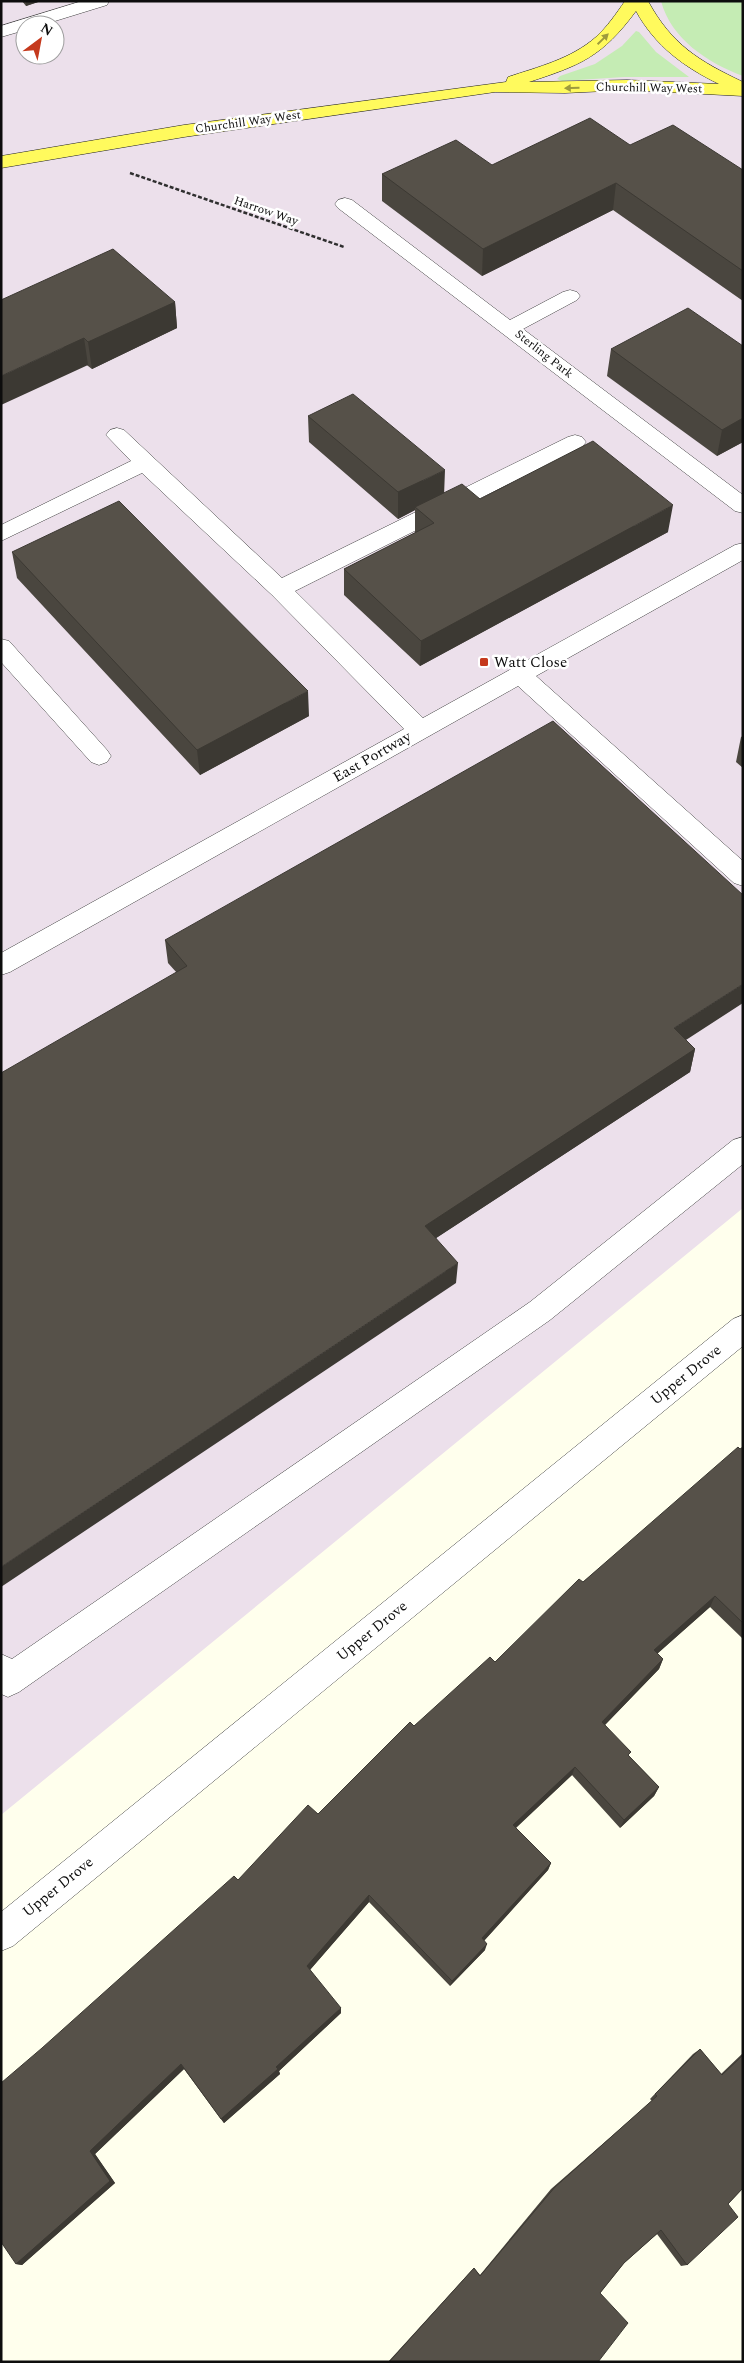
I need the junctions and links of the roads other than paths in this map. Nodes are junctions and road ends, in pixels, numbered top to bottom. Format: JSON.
{"nodes":[{"id":1,"x":101,"y":1,"type":"edge"},
{"id":2,"x":634,"y":1,"type":"edge"},
{"id":3,"x":639,"y":1,"type":"edge"},
{"id":4,"x":1,"y":32,"type":"edge"},
{"id":5,"x":495,"y":87,"type":"junction"},
{"id":6,"x":743,"y":90,"type":"edge"},
{"id":7,"x":1,"y":162,"type":"edge"},
{"id":8,"x":345,"y":204,"type":"dead end"},
{"id":9,"x":570,"y":296,"type":"dead end"},
{"id":10,"x":510,"y":328,"type":"junction"},
{"id":11,"x":117,"y":435,"type":"dead end"},
{"id":12,"x":575,"y":442,"type":"dead end"},
{"id":13,"x":144,"y":463,"type":"junction"},
{"id":14,"x":743,"y":506,"type":"edge"},
{"id":15,"x":1,"y":534,"type":"edge"},
{"id":16,"x":743,"y":550,"type":"edge"},
{"id":17,"x":280,"y":589,"type":"junction"},
{"id":18,"x":1,"y":647,"type":"edge"},
{"id":19,"x":519,"y":674,"type":"junction"},
{"id":20,"x":420,"y":730,"type":"junction"},
{"id":21,"x":99,"y":756,"type":"dead end"},
{"id":22,"x":743,"y":876,"type":"edge"},
{"id":23,"x":1,"y":965,"type":"edge"},
{"id":24,"x":743,"y":1148,"type":"edge"},
{"id":25,"x":743,"y":1328,"type":"edge"},
{"id":26,"x":1,"y":1670,"type":"edge"},
{"id":27,"x":1,"y":1934,"type":"edge"}],
"edges":[{"from":1,"to":4,"type":"street"},
{"from":5,"to":2,"type":"main road","name":"Churchill Way West","one_way":true},
{"from":3,"to":6,"type":"main road","name":"Churchill Way West"},
{"from":6,"to":5,"type":"main road","name":"Churchill Way West","one_way":true},
{"from":5,"to":7,"type":"main road","name":"Churchill Way West"},
{"from":8,"to":10,"type":"street","name":"Sterling Park"},
{"from":9,"to":10,"type":"street"},
{"from":10,"to":14,"type":"street","name":"Sterling Park"},
{"from":11,"to":13,"type":"street"},
{"from":12,"to":17,"type":"street"},
{"from":13,"to":15,"type":"street"},
{"from":13,"to":17,"type":"street"},
{"from":16,"to":19,"type":"street","name":"East Portway"},
{"from":17,"to":20,"type":"street"},
{"from":18,"to":21,"type":"street"},
{"from":19,"to":20,"type":"street","name":"East Portway"},
{"from":19,"to":22,"type":"street"},
{"from":20,"to":23,"type":"street","name":"East Portway"},
{"from":24,"to":26,"type":"street"},
{"from":25,"to":27,"type":"street","name":"Upper Drove"}]}
